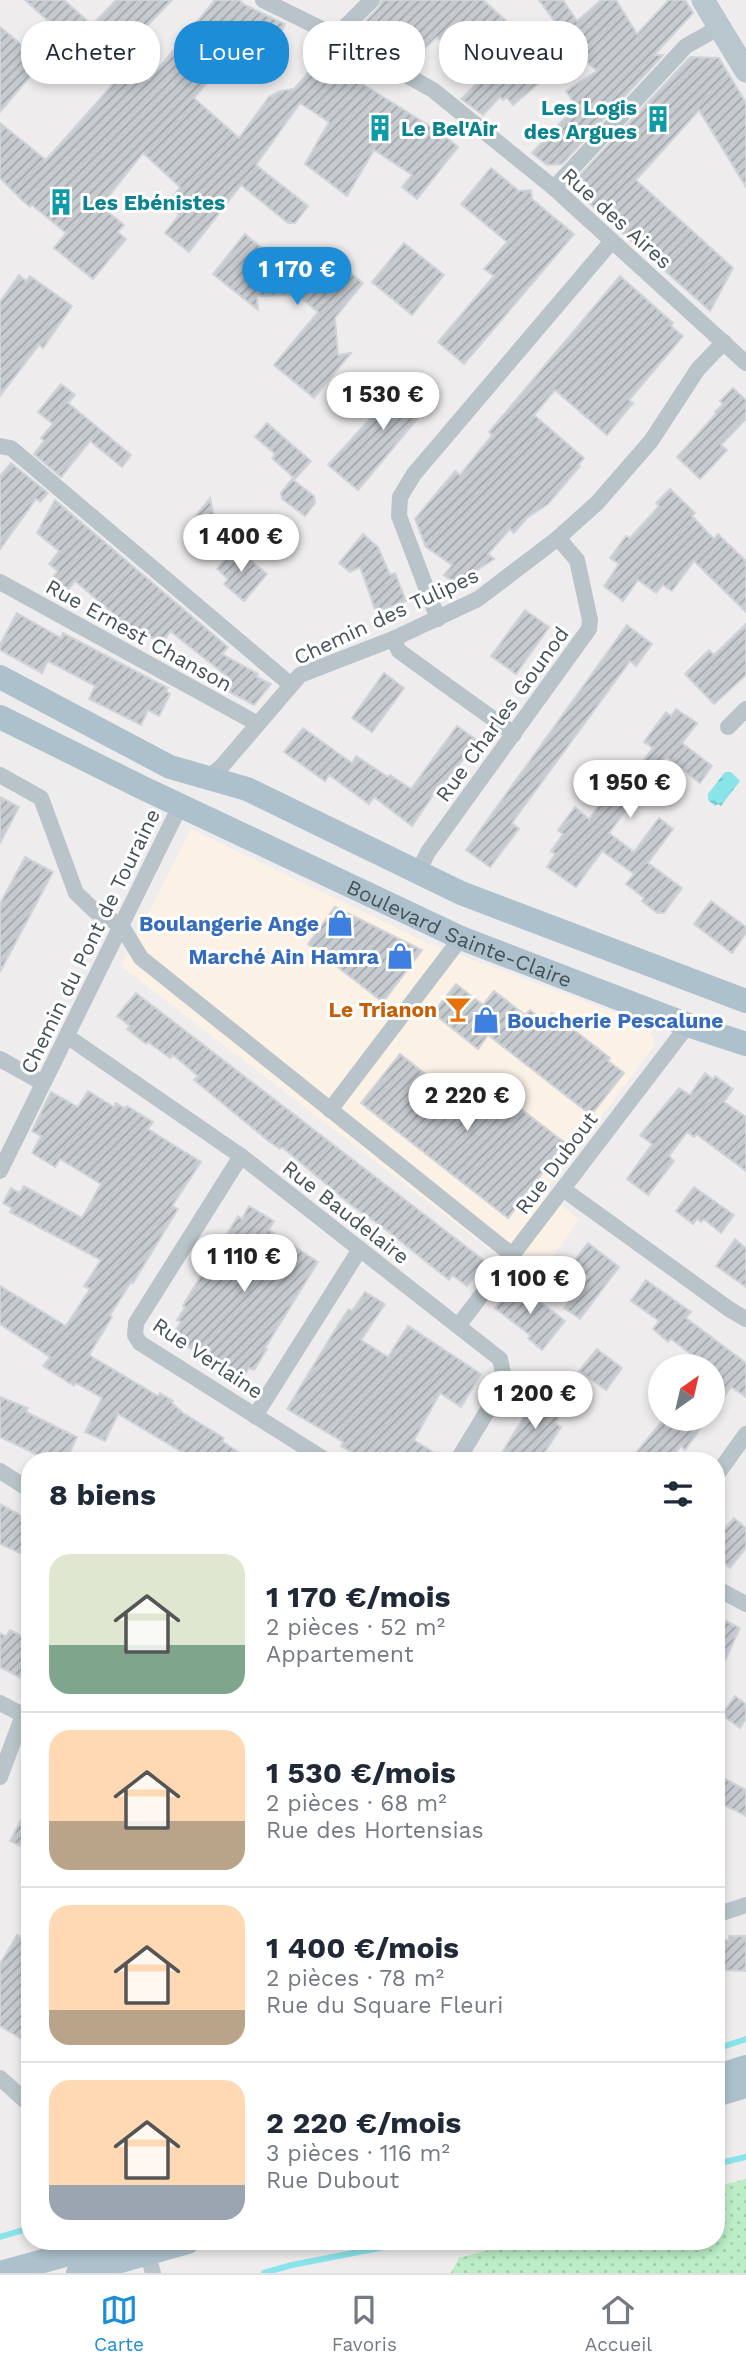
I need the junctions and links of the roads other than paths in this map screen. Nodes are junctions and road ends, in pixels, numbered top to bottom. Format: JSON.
{"nodes":[{"id":1,"x":263,"y":0,"type":"edge"},
{"id":2,"x":372,"y":0,"type":"edge"},
{"id":3,"x":703,"y":0,"type":"edge"},
{"id":4,"x":306,"y":21,"type":"edge"},
{"id":5,"x":352,"y":21,"type":"edge"},
{"id":6,"x":720,"y":27,"type":"junction"},
{"id":7,"x":746,"y":71,"type":"edge"},
{"id":8,"x":422,"y":84,"type":"edge"},
{"id":9,"x":554,"y":188,"type":"junction"},
{"id":10,"x":612,"y":241,"type":"junction"},
{"id":11,"x":724,"y":342,"type":"junction"},
{"id":12,"x":746,"y":363,"type":"edge"},
{"id":13,"x":0,"y":446,"type":"edge"},
{"id":14,"x":558,"y":538,"type":"junction"},
{"id":15,"x":0,"y":583,"type":"edge"},
{"id":16,"x":438,"y":619,"type":"junction"},
{"id":17,"x":393,"y":639,"type":"junction"},
{"id":18,"x":0,"y":677,"type":"edge"},
{"id":19,"x":291,"y":685,"type":"junction"},
{"id":20,"x":746,"y":709,"type":"edge"},
{"id":21,"x":0,"y":717,"type":"edge"},
{"id":22,"x":258,"y":724,"type":"junction"},
{"id":23,"x":728,"y":727,"type":"dead end"},
{"id":24,"x":514,"y":734,"type":"junction"},
{"id":25,"x":170,"y":767,"type":"junction"},
{"id":26,"x":0,"y":775,"type":"edge"},
{"id":27,"x":209,"y":777,"type":"junction"},
{"id":28,"x":157,"y":794,"type":"junction"},
{"id":29,"x":181,"y":804,"type":"junction"},
{"id":30,"x":418,"y":872,"type":"junction"},
{"id":31,"x":121,"y":926,"type":"junction"},
{"id":32,"x":461,"y":938,"type":"junction"},
{"id":33,"x":746,"y":1001,"type":"edge"},
{"id":34,"x":688,"y":1025,"type":"junction"},
{"id":35,"x":66,"y":1038,"type":"junction"},
{"id":36,"x":746,"y":1044,"type":"edge"},
{"id":37,"x":0,"y":1059,"type":"edge"},
{"id":38,"x":43,"y":1083,"type":"junction"},
{"id":39,"x":330,"y":1110,"type":"junction"},
{"id":40,"x":241,"y":1156,"type":"junction"},
{"id":41,"x":0,"y":1171,"type":"edge"},
{"id":42,"x":562,"y":1189,"type":"junction"},
{"id":43,"x":360,"y":1249,"type":"junction"},
{"id":44,"x":512,"y":1255,"type":"junction"},
{"id":45,"x":746,"y":1319,"type":"edge"},
{"id":46,"x":458,"y":1326,"type":"junction"},
{"id":47,"x":255,"y":1416,"type":"junction"},
{"id":48,"x":746,"y":1434,"type":"edge"},
{"id":49,"x":313,"y":1452,"type":"edge"},
{"id":50,"x":462,"y":1452,"type":"edge"},
{"id":51,"x":725,"y":1463,"type":"edge"},
{"id":52,"x":0,"y":1471,"type":"edge"},
{"id":53,"x":21,"y":1484,"type":"edge"},
{"id":54,"x":725,"y":1593,"type":"edge"},
{"id":55,"x":746,"y":1604,"type":"edge"},
{"id":56,"x":0,"y":1703,"type":"edge"},
{"id":57,"x":21,"y":1712,"type":"edge"},
{"id":58,"x":21,"y":1729,"type":"edge"},
{"id":59,"x":0,"y":1777,"type":"edge"},
{"id":60,"x":746,"y":1905,"type":"edge"},
{"id":61,"x":725,"y":1912,"type":"edge"},
{"id":62,"x":746,"y":2067,"type":"edge"},
{"id":63,"x":725,"y":2074,"type":"edge"},
{"id":64,"x":0,"y":2078,"type":"edge"},
{"id":65,"x":746,"y":2086,"type":"edge"},
{"id":66,"x":725,"y":2092,"type":"edge"},
{"id":67,"x":21,"y":2097,"type":"edge"},
{"id":68,"x":163,"y":2250,"type":"edge"},
{"id":69,"x":109,"y":2253,"type":"edge"},
{"id":70,"x":144,"y":2256,"type":"edge"},
{"id":71,"x":0,"y":2273,"type":"edge"},
{"id":72,"x":78,"y":2273,"type":"edge"}],
"edges":[{"from":1,"to":4,"type":"street","name":"Rue des Aires"},
{"from":2,"to":5,"type":"street"},
{"from":3,"to":6,"type":"main road"},
{"from":6,"to":7,"type":"main road"},
{"from":6,"to":9,"type":"street"},
{"from":8,"to":9,"type":"street","name":"Rue des Aires"},
{"from":9,"to":10,"type":"street","name":"Rue des Aires"},
{"from":10,"to":11,"type":"street","name":"Rue des Aires"},
{"from":10,"to":16,"type":"street"},
{"from":11,"to":12,"type":"street","name":"Rue des Aires"},
{"from":11,"to":14,"type":"street","name":"Chemin des Tulipes"},
{"from":13,"to":19,"type":"street"},
{"from":14,"to":16,"type":"street","name":"Chemin des Tulipes"},
{"from":14,"to":24,"type":"street","name":"Rue Charles Gounod"},
{"from":15,"to":22,"type":"street","name":"Rue Ernest Chanson"},
{"from":16,"to":17,"type":"street","name":"Chemin des Tulipes"},
{"from":17,"to":19,"type":"street","name":"Chemin des Tulipes"},
{"from":17,"to":24,"type":"street"},
{"from":18,"to":25,"type":"main road","name":"Boulevard Sainte-Claire"},
{"from":19,"to":22,"type":"street","name":"Chemin des Tulipes"},
{"from":20,"to":23,"type":"street"},
{"from":21,"to":28,"type":"main road","name":"Boulevard Sainte-Claire"},
{"from":22,"to":27,"type":"street","name":"Chemin des Tulipes"},
{"from":24,"to":30,"type":"street","name":"Rue Charles Gounod"},
{"from":25,"to":27,"type":"main road","name":"Boulevard Sainte-Claire"},
{"from":25,"to":28,"type":"main road"},
{"from":26,"to":31,"type":"street"},
{"from":27,"to":29,"type":"main road"},
{"from":27,"to":30,"type":"main road","name":"Boulevard Sainte-Claire"},
{"from":28,"to":29,"type":"main road","name":"Boulevard Sainte-Claire"},
{"from":29,"to":31,"type":"street","name":"Chemin du Pont de Touraine"},
{"from":29,"to":32,"type":"main road","name":"Boulevard Sainte-Claire"},
{"from":30,"to":33,"type":"main road","name":"Boulevard Sainte-Claire"},
{"from":31,"to":35,"type":"street","name":"Chemin du Pont de Touraine"},
{"from":31,"to":39,"type":"street"},
{"from":32,"to":34,"type":"main road","name":"Boulevard Sainte-Claire"},
{"from":32,"to":39,"type":"street"},
{"from":34,"to":36,"type":"main road","name":"Boulevard Sainte-Claire"},
{"from":34,"to":42,"type":"street","name":"Rue Dubout"},
{"from":35,"to":38,"type":"street","name":"Chemin du Pont de Touraine"},
{"from":35,"to":40,"type":"street","name":"Rue Baudelaire"},
{"from":37,"to":38,"type":"street"},
{"from":38,"to":41,"type":"street","name":"Chemin du Pont de Touraine"},
{"from":39,"to":44,"type":"street"},
{"from":40,"to":43,"type":"street","name":"Rue Baudelaire"},
{"from":40,"to":47,"type":"street","name":"Rue Verlaine"},
{"from":42,"to":44,"type":"street","name":"Rue Dubout"},
{"from":42,"to":45,"type":"street"},
{"from":43,"to":46,"type":"street","name":"Rue Baudelaire"},
{"from":43,"to":47,"type":"street"},
{"from":44,"to":46,"type":"street","name":"Rue Dubout"},
{"from":46,"to":50,"type":"street","name":"Rue Baudelaire"},
{"from":47,"to":49,"type":"street","name":"Rue Verlaine"},
{"from":48,"to":51,"type":"street"},
{"from":52,"to":53,"type":"street"},
{"from":54,"to":55,"type":"street"},
{"from":56,"to":57,"type":"street"},
{"from":58,"to":59,"type":"street"},
{"from":60,"to":61,"type":"street"},
{"from":62,"to":63,"type":"main road"},
{"from":64,"to":67,"type":"street"},
{"from":65,"to":66,"type":"main road"},
{"from":68,"to":70,"type":"main road"},
{"from":69,"to":70,"type":"main road"},
{"from":69,"to":71,"type":"main road"},
{"from":69,"to":72,"type":"main road"}]}
